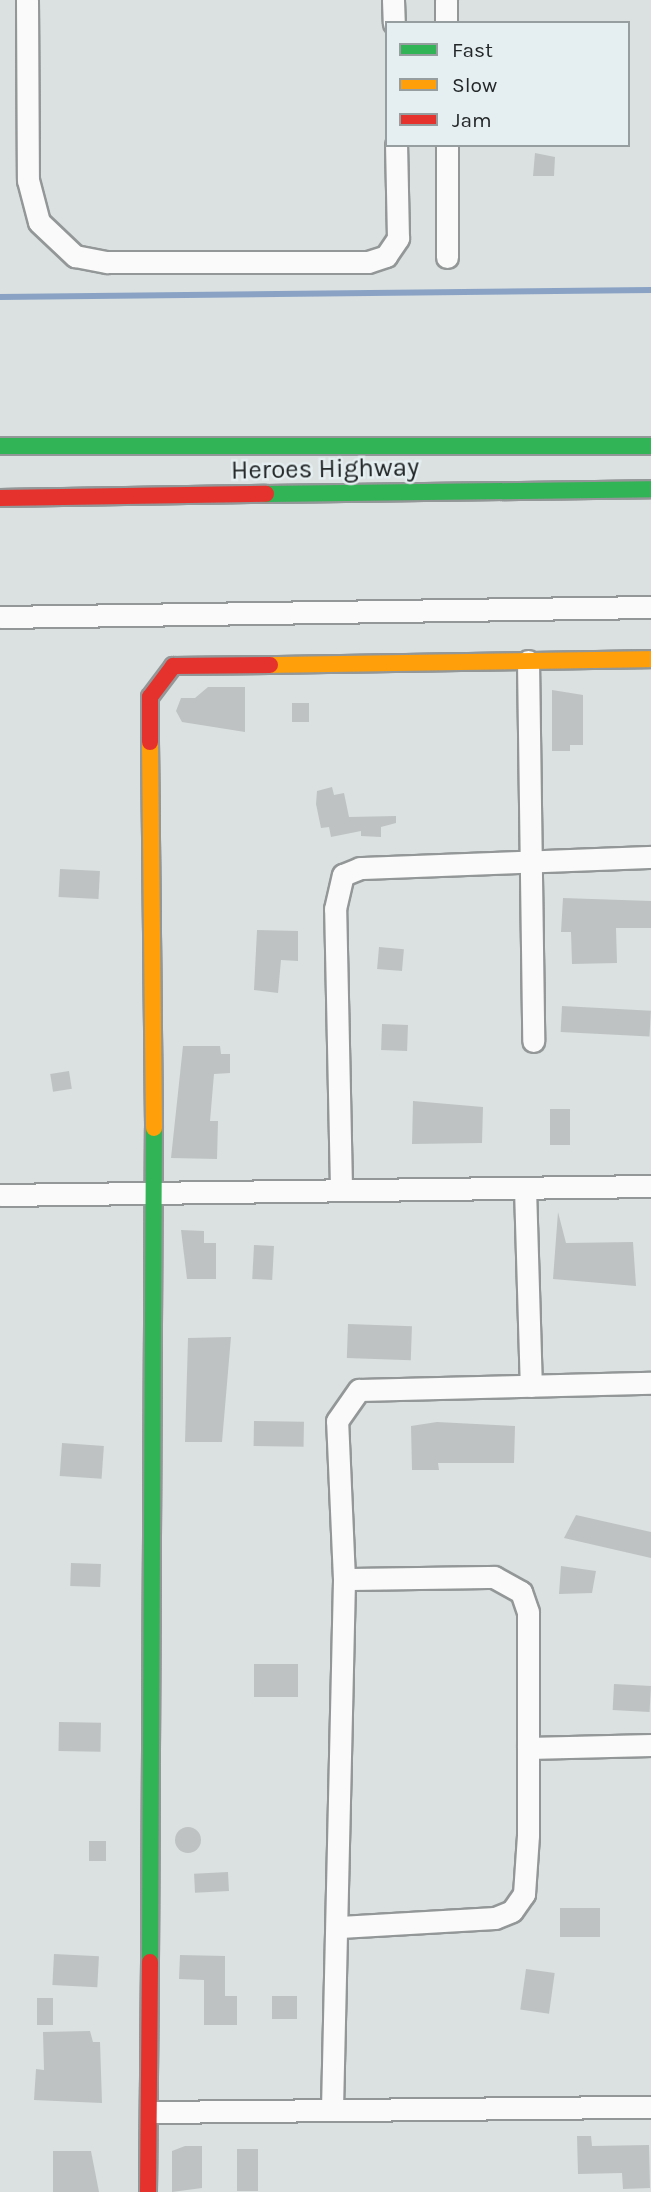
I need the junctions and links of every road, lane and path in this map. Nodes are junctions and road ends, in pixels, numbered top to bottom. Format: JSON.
{"nodes":[{"id":1,"x":27,"y":0,"type":"edge"},
{"id":2,"x":393,"y":0,"type":"edge"},
{"id":3,"x":446,"y":0,"type":"edge"},
{"id":4,"x":394,"y":21,"type":"edge"},
{"id":5,"x":446,"y":21,"type":"edge"},
{"id":6,"x":396,"y":147,"type":"edge"},
{"id":7,"x":447,"y":147,"type":"edge"},
{"id":8,"x":447,"y":257,"type":"dead end"},
{"id":9,"x":0,"y":446,"type":"edge"},
{"id":10,"x":651,"y":446,"type":"edge"},
{"id":11,"x":651,"y":489,"type":"edge"},
{"id":12,"x":0,"y":498,"type":"edge"},
{"id":13,"x":651,"y":607,"type":"edge"},
{"id":14,"x":0,"y":617,"type":"edge"},
{"id":15,"x":651,"y":659,"type":"edge"},
{"id":16,"x":528,"y":661,"type":"junction"},
{"id":17,"x":651,"y":857,"type":"edge"},
{"id":18,"x":527,"y":861,"type":"junction"},
{"id":19,"x":533,"y":1041,"type":"dead end"},
{"id":20,"x":651,"y":1186,"type":"edge"},
{"id":21,"x":341,"y":1188,"type":"junction"},
{"id":22,"x":525,"y":1188,"type":"junction"},
{"id":23,"x":155,"y":1189,"type":"junction"},
{"id":24,"x":0,"y":1195,"type":"edge"},
{"id":25,"x":651,"y":1383,"type":"edge"},
{"id":26,"x":531,"y":1386,"type":"junction"},
{"id":27,"x":344,"y":1579,"type":"junction"},
{"id":28,"x":651,"y":1745,"type":"edge"},
{"id":29,"x":528,"y":1748,"type":"junction"},
{"id":30,"x":340,"y":1927,"type":"junction"},
{"id":31,"x":651,"y":2107,"type":"edge"},
{"id":32,"x":332,"y":2109,"type":"junction"},
{"id":33,"x":152,"y":2112,"type":"junction"},
{"id":34,"x":148,"y":2192,"type":"edge"}],
"edges":[{"from":1,"to":6,"type":"street"},
{"from":2,"to":4,"type":"street"},
{"from":3,"to":5,"type":"street"},
{"from":7,"to":8,"type":"street"},
{"from":9,"to":10,"type":"street","name":"Heroes Highway"},
{"from":11,"to":12,"type":"street","name":"Heroes Highway"},
{"from":13,"to":14,"type":"street"},
{"from":15,"to":16,"type":"street"},
{"from":16,"to":18,"type":"street"},
{"from":16,"to":23,"type":"street"},
{"from":17,"to":18,"type":"street"},
{"from":18,"to":19,"type":"street"},
{"from":18,"to":21,"type":"street"},
{"from":20,"to":22,"type":"street"},
{"from":21,"to":22,"type":"street"},
{"from":21,"to":23,"type":"street"},
{"from":22,"to":26,"type":"street"},
{"from":23,"to":24,"type":"street"},
{"from":23,"to":33,"type":"street"},
{"from":25,"to":26,"type":"street"},
{"from":26,"to":27,"type":"street"},
{"from":27,"to":29,"type":"street"},
{"from":27,"to":30,"type":"street"},
{"from":28,"to":29,"type":"street"},
{"from":29,"to":30,"type":"street"},
{"from":30,"to":32,"type":"street"},
{"from":31,"to":32,"type":"street"},
{"from":32,"to":33,"type":"street"},
{"from":33,"to":34,"type":"street"}]}
